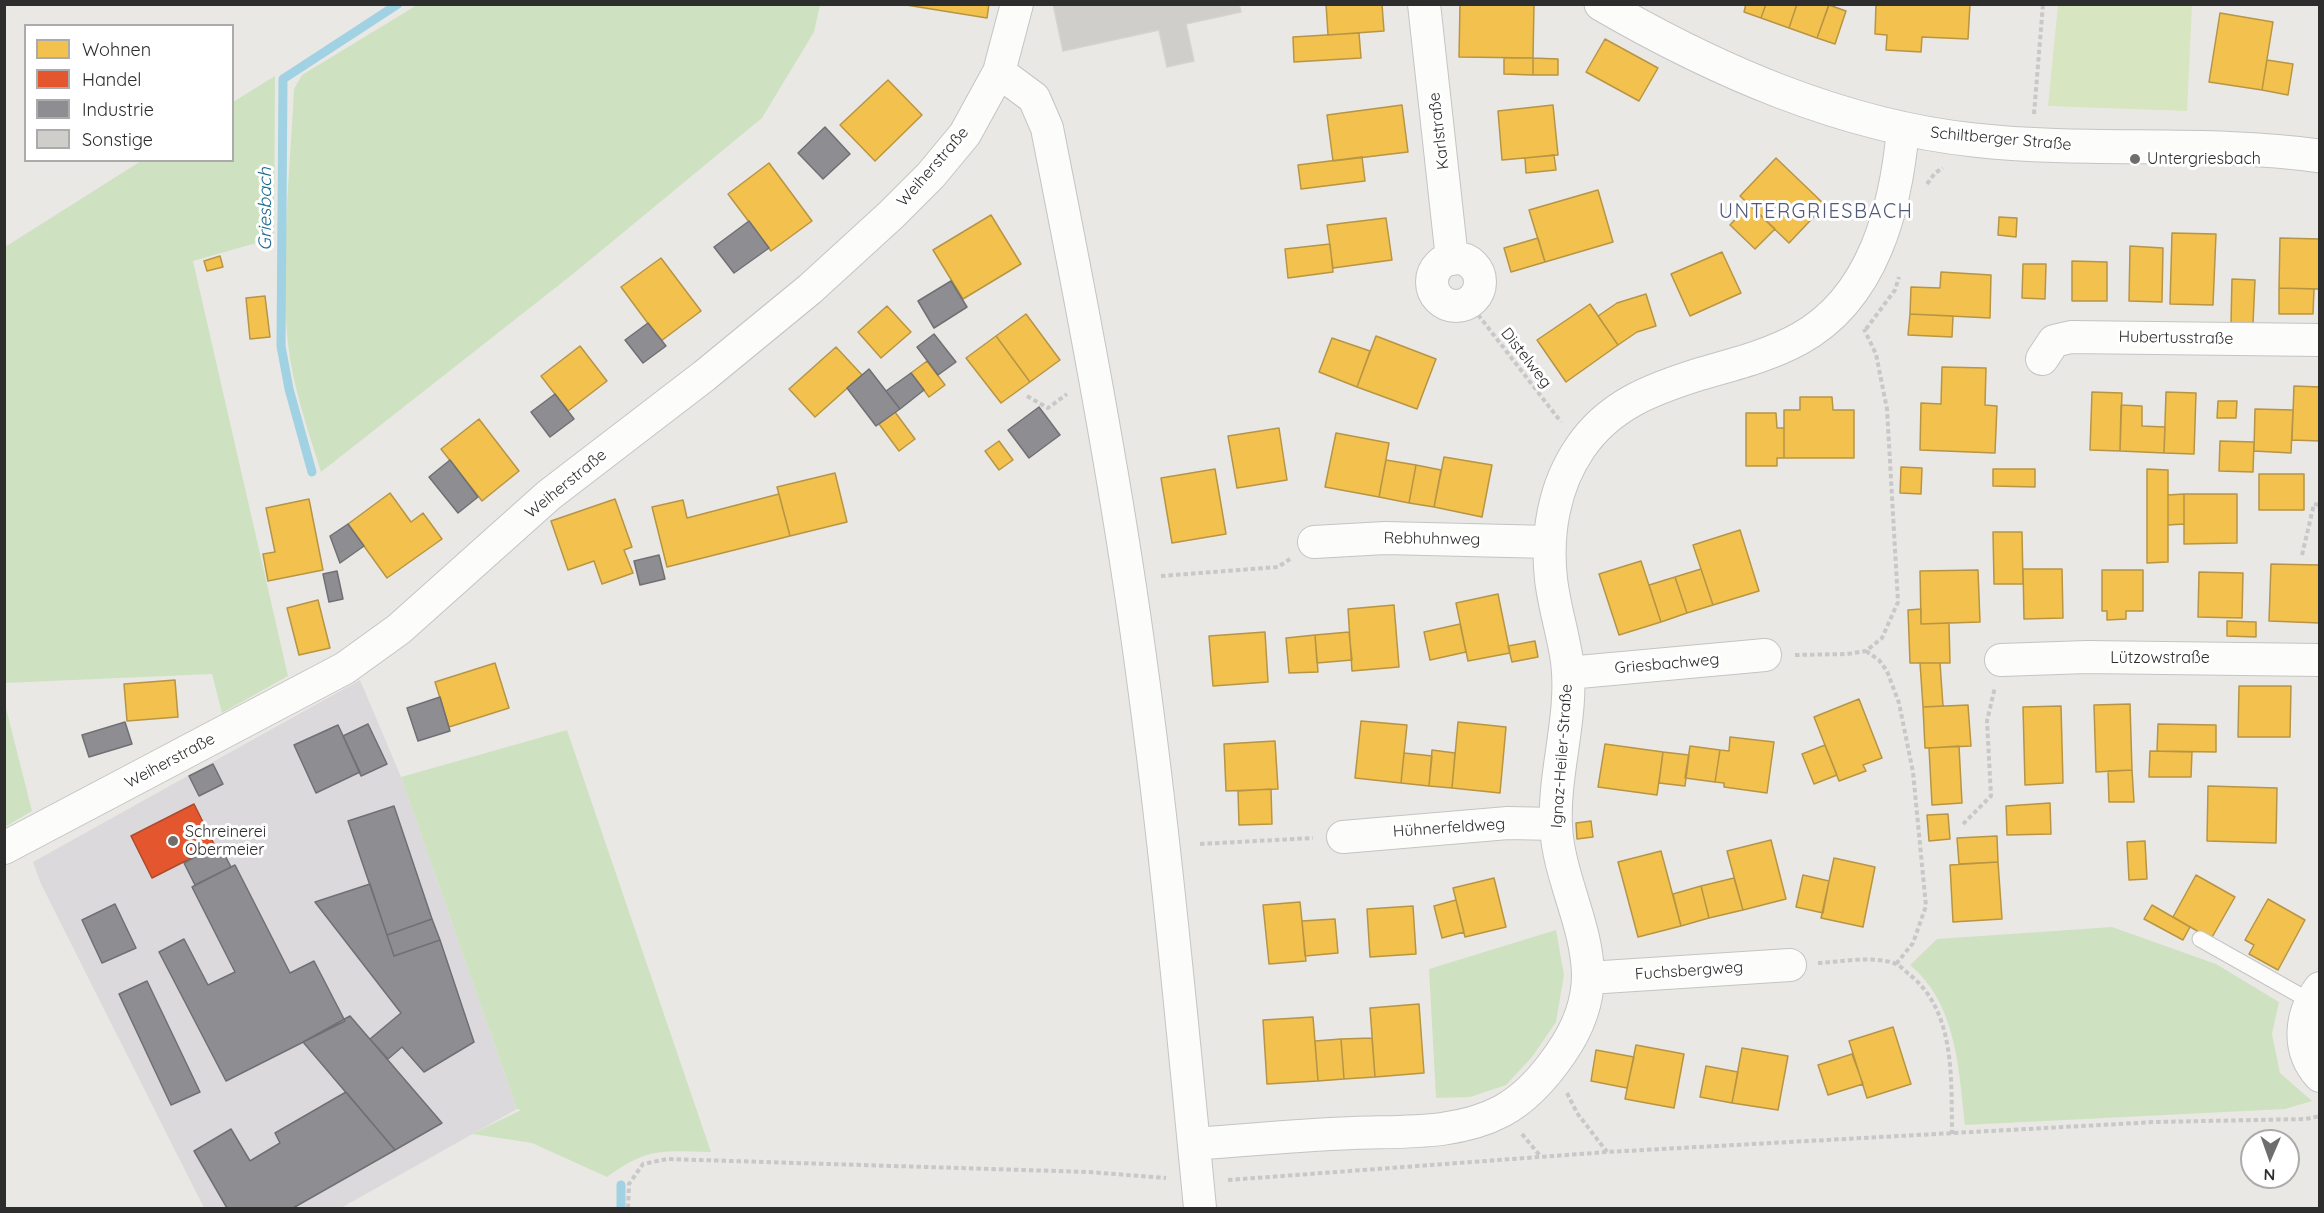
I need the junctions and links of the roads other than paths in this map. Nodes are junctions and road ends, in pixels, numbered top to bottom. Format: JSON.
{"nodes":[{"id":1,"x":1017,"y":4,"type":"edge"},
{"id":2,"x":1424,"y":4,"type":"edge"},
{"id":3,"x":1601,"y":4,"type":"edge"},
{"id":4,"x":999,"y":72,"type":"junction"},
{"id":5,"x":1903,"y":129,"type":"junction"},
{"id":6,"x":2319,"y":156,"type":"edge"},
{"id":7,"x":1469,"y":303,"type":"road end"},
{"id":8,"x":2319,"y":340,"type":"edge"},
{"id":9,"x":2042,"y":359,"type":"dead end"},
{"id":10,"x":1314,"y":542,"type":"road end"},
{"id":11,"x":1549,"y":542,"type":"junction"},
{"id":12,"x":1765,"y":655,"type":"road end"},
{"id":13,"x":2001,"y":660,"type":"road end"},
{"id":14,"x":2319,"y":660,"type":"edge"},
{"id":15,"x":1568,"y":673,"type":"junction"},
{"id":16,"x":1556,"y":824,"type":"junction"},
{"id":17,"x":1343,"y":837,"type":"road end"},
{"id":18,"x":4,"y":848,"type":"edge"},
{"id":19,"x":2200,"y":939,"type":"dead end"},
{"id":20,"x":1790,"y":965,"type":"road end"},
{"id":21,"x":1588,"y":978,"type":"junction"},
{"id":22,"x":2315,"y":994,"type":"edge"},
{"id":23,"x":2319,"y":1076,"type":"edge"},
{"id":24,"x":1194,"y":1144,"type":"junction"},
{"id":25,"x":1199,"y":1195,"type":"edge"}],
"edges":[{"from":1,"to":4,"type":"street","name":"Weiherstraße"},
{"from":2,"to":7,"type":"street","name":"Karlstraße"},
{"from":3,"to":5,"type":"main road","name":"Schiltberger Straße"},
{"from":4,"to":18,"type":"street","name":"Weiherstraße"},
{"from":4,"to":24,"type":"street"},
{"from":5,"to":6,"type":"main road","name":"Schiltberger Straße"},
{"from":5,"to":11,"type":"street","name":"Ignaz-Heiler-Straße"},
{"from":8,"to":9,"type":"street","name":"Hubertusstraße"},
{"from":10,"to":11,"type":"street","name":"Rebhuhnweg"},
{"from":11,"to":15,"type":"street","name":"Ignaz-Heiler-Straße"},
{"from":12,"to":15,"type":"street","name":"Griesbachweg"},
{"from":13,"to":14,"type":"street","name":"Lützowstraße"},
{"from":15,"to":16,"type":"street","name":"Ignaz-Heiler-Straße"},
{"from":16,"to":17,"type":"street","name":"Hühnerfeldweg"},
{"from":16,"to":21,"type":"street","name":"Ignaz-Heiler-Straße"},
{"from":19,"to":22,"type":"lane"},
{"from":20,"to":21,"type":"street","name":"Fuchsbergweg"},
{"from":21,"to":24,"type":"street","name":"Ignaz-Heiler-Straße"},
{"from":22,"to":23,"type":"street"},
{"from":24,"to":25,"type":"street"}]}
